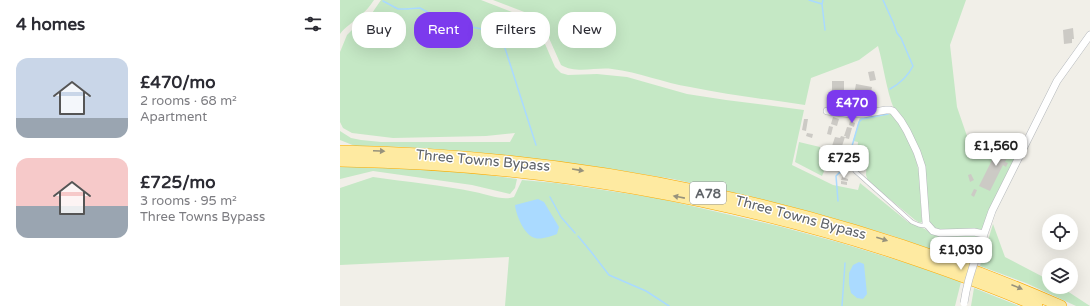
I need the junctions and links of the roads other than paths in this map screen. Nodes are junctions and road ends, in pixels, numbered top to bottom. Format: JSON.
{"nodes":[{"id":1,"x":1090,"y":35,"type":"edge"},
{"id":2,"x":827,"y":111,"type":"dead end"},
{"id":3,"x":342,"y":149,"type":"edge"},
{"id":4,"x":340,"y":161,"type":"edge"},
{"id":5,"x":855,"y":171,"type":"dead end"},
{"id":6,"x":927,"y":226,"type":"junction"},
{"id":7,"x":984,"y":234,"type":"junction"},
{"id":8,"x":964,"y":304,"type":"edge"},
{"id":9,"x":1037,"y":306,"type":"edge"},
{"id":10,"x":1062,"y":306,"type":"edge"}],
"edges":[{"from":1,"to":7,"type":"street"},
{"from":2,"to":6,"type":"street"},
{"from":3,"to":10,"type":"highway","name":"Three Towns Bypass","number":"A78","one_way":true},
{"from":9,"to":4,"type":"highway","name":"Three Towns Bypass","number":"A78","one_way":true},
{"from":5,"to":6,"type":"lane"},
{"from":6,"to":7,"type":"street"},
{"from":7,"to":8,"type":"street","bridge":true}]}
